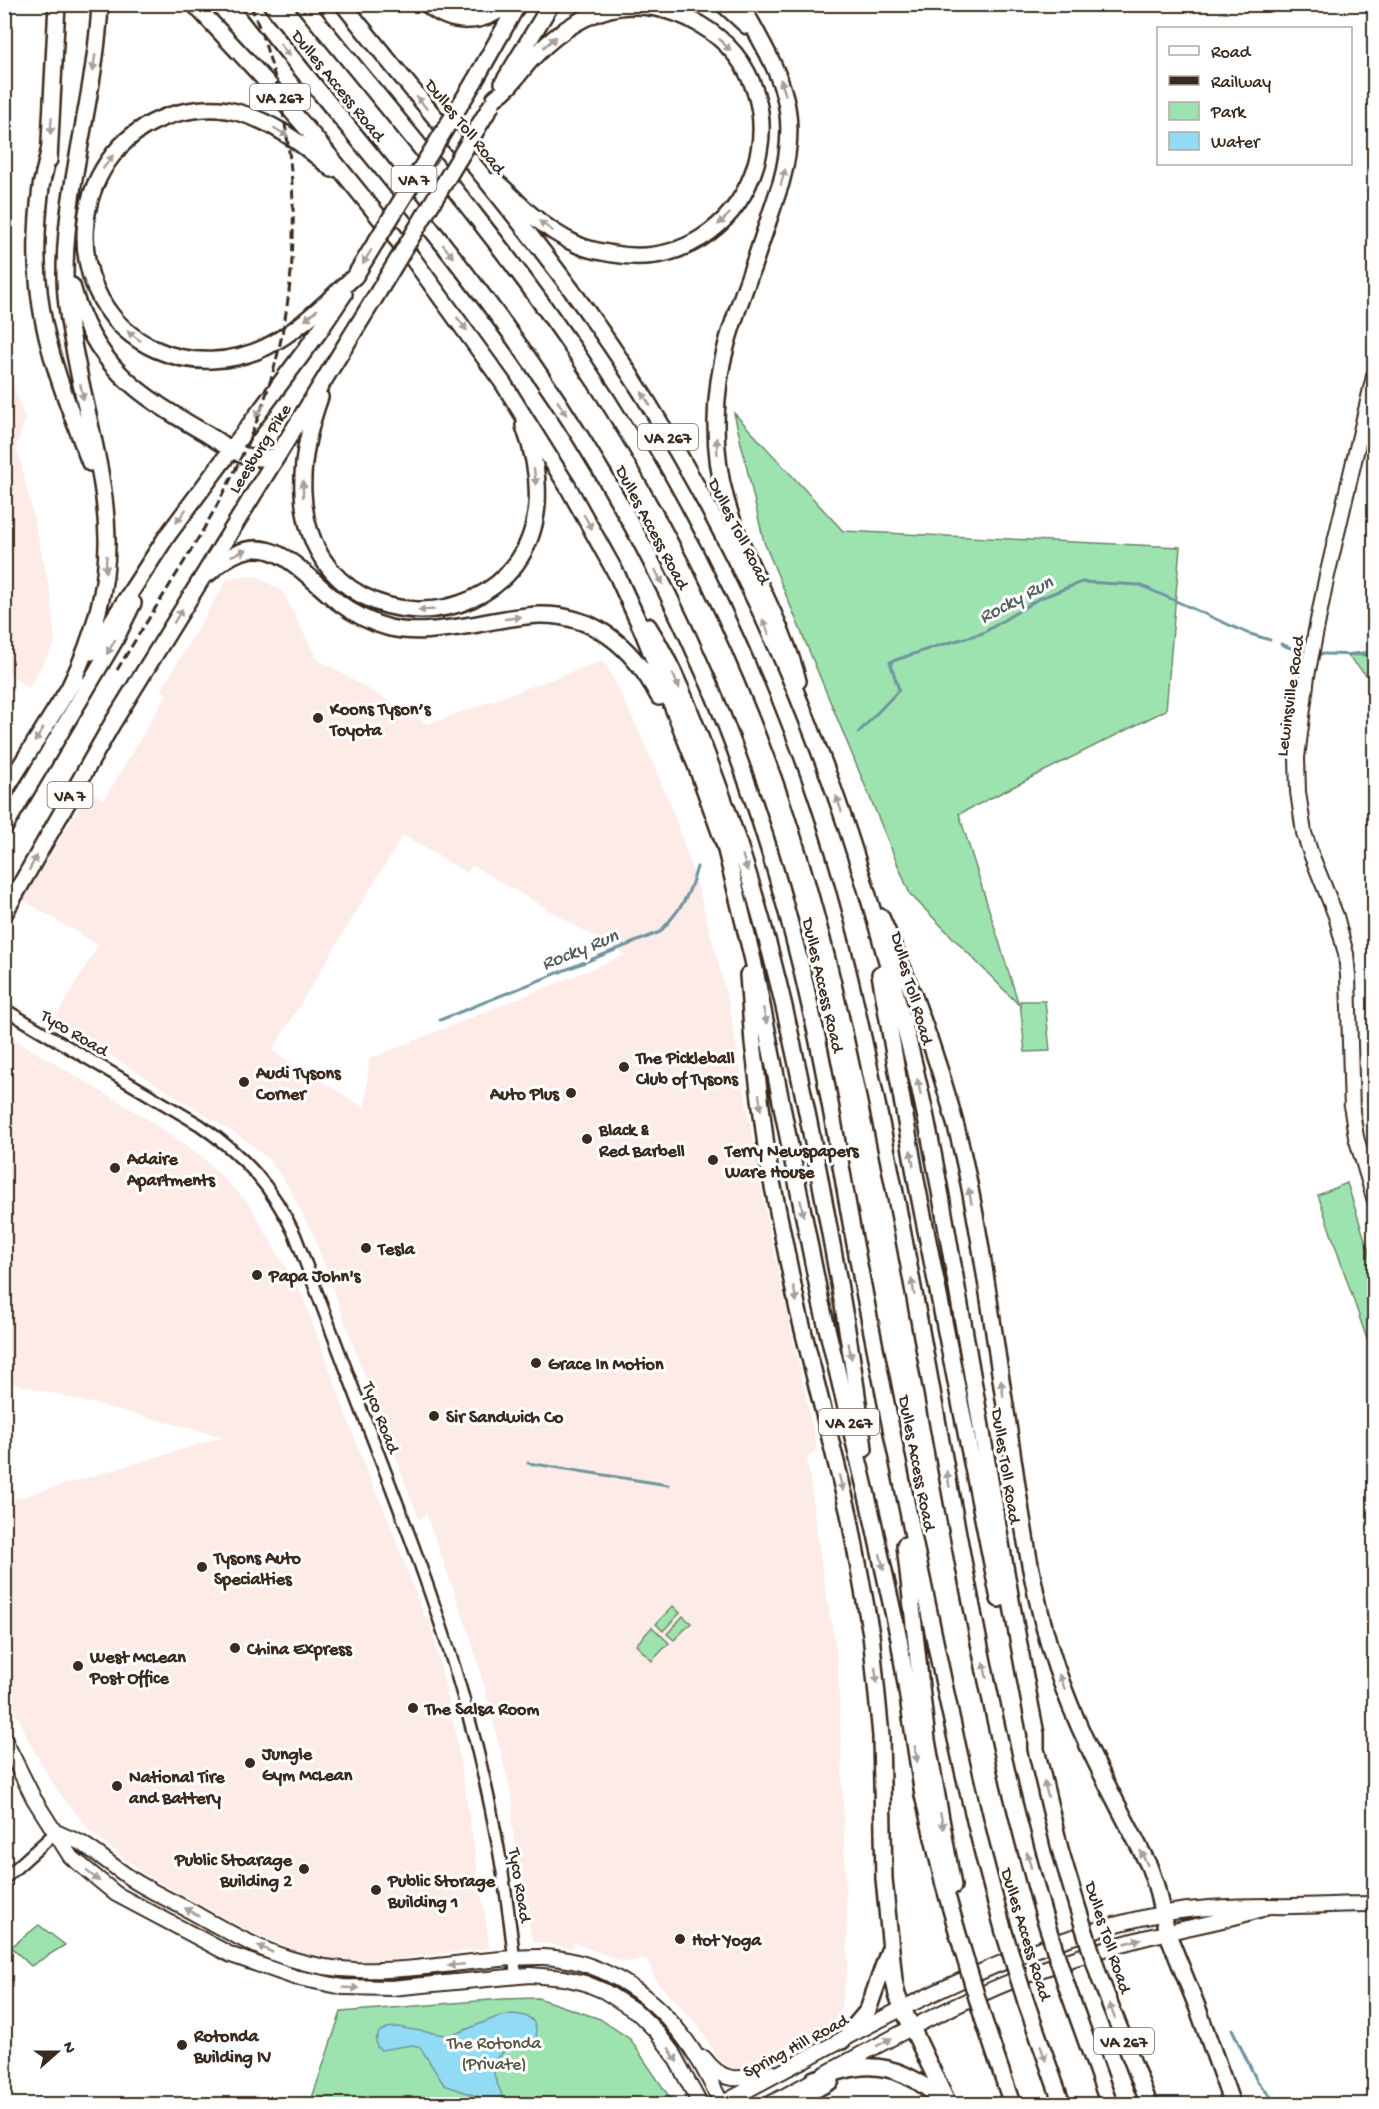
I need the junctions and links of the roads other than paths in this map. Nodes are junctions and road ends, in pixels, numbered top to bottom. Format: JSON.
{"nodes":[{"id":1,"x":57,"y":4,"type":"edge"},
{"id":2,"x":100,"y":4,"type":"edge"},
{"id":3,"x":194,"y":4,"type":"edge"},
{"id":4,"x":249,"y":4,"type":"edge"},
{"id":5,"x":303,"y":4,"type":"edge"},
{"id":6,"x":343,"y":4,"type":"edge"},
{"id":7,"x":428,"y":4,"type":"edge"},
{"id":8,"x":507,"y":4,"type":"edge"},
{"id":9,"x":518,"y":4,"type":"edge"},
{"id":10,"x":550,"y":4,"type":"edge"},
{"id":11,"x":723,"y":4,"type":"edge"},
{"id":12,"x":741,"y":4,"type":"edge"},
{"id":13,"x":763,"y":44,"type":"junction"},
{"id":14,"x":495,"y":98,"type":"junction"},
{"id":15,"x":472,"y":165,"type":"junction"},
{"id":16,"x":362,"y":195,"type":"junction"},
{"id":17,"x":65,"y":251,"type":"junction"},
{"id":18,"x":355,"y":276,"type":"junction"},
{"id":19,"x":336,"y":362,"type":"junction"},
{"id":20,"x":1374,"y":376,"type":"edge"},
{"id":21,"x":503,"y":383,"type":"junction"},
{"id":22,"x":230,"y":449,"type":"junction"},
{"id":23,"x":276,"y":456,"type":"junction"},
{"id":24,"x":104,"y":506,"type":"junction"},
{"id":25,"x":154,"y":556,"type":"junction"},
{"id":26,"x":616,"y":575,"type":"junction"},
{"id":27,"x":194,"y":589,"type":"junction"},
{"id":28,"x":70,"y":686,"type":"junction"},
{"id":29,"x":814,"y":739,"type":"junction"},
{"id":30,"x":698,"y":768,"type":"junction"},
{"id":31,"x":4,"y":792,"type":"edge"},
{"id":32,"x":4,"y":828,"type":"edge"},
{"id":33,"x":856,"y":860,"type":"junction"},
{"id":34,"x":738,"y":898,"type":"junction"},
{"id":35,"x":4,"y":914,"type":"edge"},
{"id":36,"x":4,"y":1009,"type":"edge"},
{"id":37,"x":1374,"y":1198,"type":"edge"},
{"id":38,"x":852,"y":1224,"type":"junction"},
{"id":39,"x":873,"y":1521,"type":"junction"},
{"id":40,"x":4,"y":1739,"type":"edge"},
{"id":41,"x":1036,"y":1749,"type":"junction"},
{"id":42,"x":56,"y":1832,"type":"junction"},
{"id":43,"x":4,"y":1879,"type":"edge"},
{"id":44,"x":1374,"y":1904,"type":"edge"},
{"id":45,"x":1270,"y":1906,"type":"junction"},
{"id":46,"x":1162,"y":1914,"type":"junction"},
{"id":47,"x":1167,"y":1932,"type":"junction"},
{"id":48,"x":891,"y":1947,"type":"junction"},
{"id":49,"x":962,"y":1947,"type":"junction"},
{"id":50,"x":514,"y":1959,"type":"junction"},
{"id":51,"x":516,"y":1977,"type":"junction"},
{"id":52,"x":903,"y":2009,"type":"junction"},
{"id":53,"x":912,"y":2027,"type":"junction"},
{"id":54,"x":682,"y":2035,"type":"junction"},
{"id":55,"x":842,"y":2041,"type":"junction"},
{"id":56,"x":791,"y":2067,"type":"junction"},
{"id":57,"x":865,"y":2067,"type":"junction"},
{"id":58,"x":814,"y":2079,"type":"junction"},
{"id":59,"x":700,"y":2104,"type":"edge"},
{"id":60,"x":722,"y":2104,"type":"edge"},
{"id":61,"x":770,"y":2104,"type":"edge"},
{"id":62,"x":789,"y":2104,"type":"edge"},
{"id":63,"x":943,"y":2104,"type":"edge"},
{"id":64,"x":948,"y":2104,"type":"edge"},
{"id":65,"x":1012,"y":2104,"type":"edge"},
{"id":66,"x":1062,"y":2104,"type":"edge"},
{"id":67,"x":1108,"y":2104,"type":"edge"},
{"id":68,"x":1149,"y":2104,"type":"edge"},
{"id":69,"x":1232,"y":2104,"type":"edge"}],
"edges":[{"from":1,"to":24,"type":"highway","one_way":true},
{"from":2,"to":17,"type":"highway","one_way":true},
{"from":3,"to":16,"type":"highway","number":"VA 267"},
{"from":4,"to":38,"type":"highway","name":"Dulles Access Road","one_way":true},
{"from":67,"to":5,"type":"highway","name":"Dulles Access Road","one_way":true,"bridge":true},
{"from":15,"to":6,"type":"highway","name":"Dulles Toll Road","number":"VA 267","one_way":true},
{"from":7,"to":8,"type":"highway"},
{"from":9,"to":18,"type":"highway","name":"Leesburg Pike","number":"VA 7","one_way":true,"bridge":true},
{"from":10,"to":14,"type":"highway","name":"Leesburg Pike","number":"VA 7"},
{"from":11,"to":13,"type":"highway"},
{"from":12,"to":13,"type":"highway"},
{"from":29,"to":13,"type":"highway","one_way":true},
{"from":14,"to":15,"type":"highway","one_way":true},
{"from":14,"to":19,"type":"highway","name":"Leesburg Pike","number":"VA 7","bridge":true},
{"from":29,"to":15,"type":"highway","name":"Dulles Toll Road","number":"VA 267","one_way":true},
{"from":18,"to":16,"type":"highway","one_way":true},
{"from":16,"to":21,"type":"highway","number":"VA 267","one_way":true},
{"from":17,"to":22,"type":"highway"},
{"from":17,"to":24,"type":"highway","one_way":true},
{"from":18,"to":22,"type":"highway","name":"Leesburg Pike","number":"VA 7","one_way":true},
{"from":21,"to":19,"type":"highway","one_way":true},
{"from":19,"to":23,"type":"highway","name":"Leesburg Pike","number":"VA 7"},
{"from":20,"to":37,"type":"main road","name":"Lewinsville Road"},
{"from":21,"to":26,"type":"highway","number":"VA 267","one_way":true},
{"from":22,"to":23,"type":"highway"},
{"from":22,"to":25,"type":"highway","name":"Leesburg Pike","number":"VA 7","one_way":true},
{"from":23,"to":27,"type":"highway","name":"Leesburg Pike","number":"VA 7"},
{"from":24,"to":28,"type":"highway","one_way":true},
{"from":25,"to":28,"type":"highway","name":"Leesburg Pike","number":"VA 7"},
{"from":25,"to":32,"type":"highway","one_way":true},
{"from":26,"to":30,"type":"highway","number":"VA 267"},
{"from":26,"to":39,"type":"highway","number":"VA 267","one_way":true},
{"from":27,"to":30,"type":"highway","one_way":true},
{"from":35,"to":27,"type":"highway","name":"Leesburg Pike","number":"VA 7","one_way":true},
{"from":28,"to":31,"type":"highway","name":"Leesburg Pike","number":"VA 7","one_way":true},
{"from":33,"to":29,"type":"highway","name":"Dulles Toll Road","number":"VA 267","one_way":true},
{"from":30,"to":34,"type":"highway","number":"VA 267"},
{"from":41,"to":33,"type":"highway","one_way":true},
{"from":41,"to":33,"type":"highway","name":"Dulles Toll Road","number":"VA 267","one_way":true},
{"from":46,"to":33,"type":"highway","one_way":true},
{"from":34,"to":39,"type":"highway","number":"VA 267","one_way":true},
{"from":34,"to":48,"type":"highway","one_way":true},
{"from":36,"to":50,"type":"street","name":"Tyco Road"},
{"from":38,"to":49,"type":"highway","one_way":true},
{"from":38,"to":66,"type":"highway","name":"Dulles Access Road","one_way":true,"bridge":true},
{"from":39,"to":49,"type":"highway","number":"VA 267","one_way":true},
{"from":40,"to":42,"type":"main road"},
{"from":68,"to":41,"type":"highway","name":"Dulles Toll Road","number":"VA 267","one_way":true,"bridge":true},
{"from":42,"to":43,"type":"street"},
{"from":50,"to":42,"type":"main road","name":"Spring Hill Road","one_way":true},
{"from":42,"to":51,"type":"main road","one_way":true},
{"from":44,"to":45,"type":"main road","name":"Spring Hill Road"},
{"from":45,"to":46,"type":"main road","name":"Spring Hill Road"},
{"from":45,"to":47,"type":"main road","name":"Spring Hill Road"},
{"from":46,"to":47,"type":"highway"},
{"from":46,"to":52,"type":"main road","name":"Spring Hill Road"},
{"from":53,"to":47,"type":"main road","name":"Spring Hill Road","one_way":true},
{"from":47,"to":69,"type":"highway"},
{"from":48,"to":52,"type":"highway"},
{"from":48,"to":55,"type":"highway"},
{"from":49,"to":65,"type":"highway","number":"VA 267","bridge":true},
{"from":50,"to":51,"type":"street","name":"Tyco Road"},
{"from":50,"to":54,"type":"main road","name":"Spring Hill Road"},
{"from":51,"to":59,"type":"main road","one_way":true},
{"from":52,"to":53,"type":"highway"},
{"from":52,"to":55,"type":"main road","name":"Spring Hill Road"},
{"from":58,"to":53,"type":"main road","name":"Spring Hill Road","one_way":true},
{"from":53,"to":64,"type":"highway"},
{"from":54,"to":56,"type":"main road"},
{"from":54,"to":60,"type":"main road","name":"Spring Hill Road"},
{"from":55,"to":56,"type":"main road","name":"Spring Hill Road"},
{"from":56,"to":60,"type":"main road","name":"Spring Hill Road"},
{"from":57,"to":58,"type":"highway"},
{"from":57,"to":62,"type":"highway"},
{"from":57,"to":63,"type":"highway"},
{"from":58,"to":61,"type":"main road","name":"Spring Hill Road"}]}
